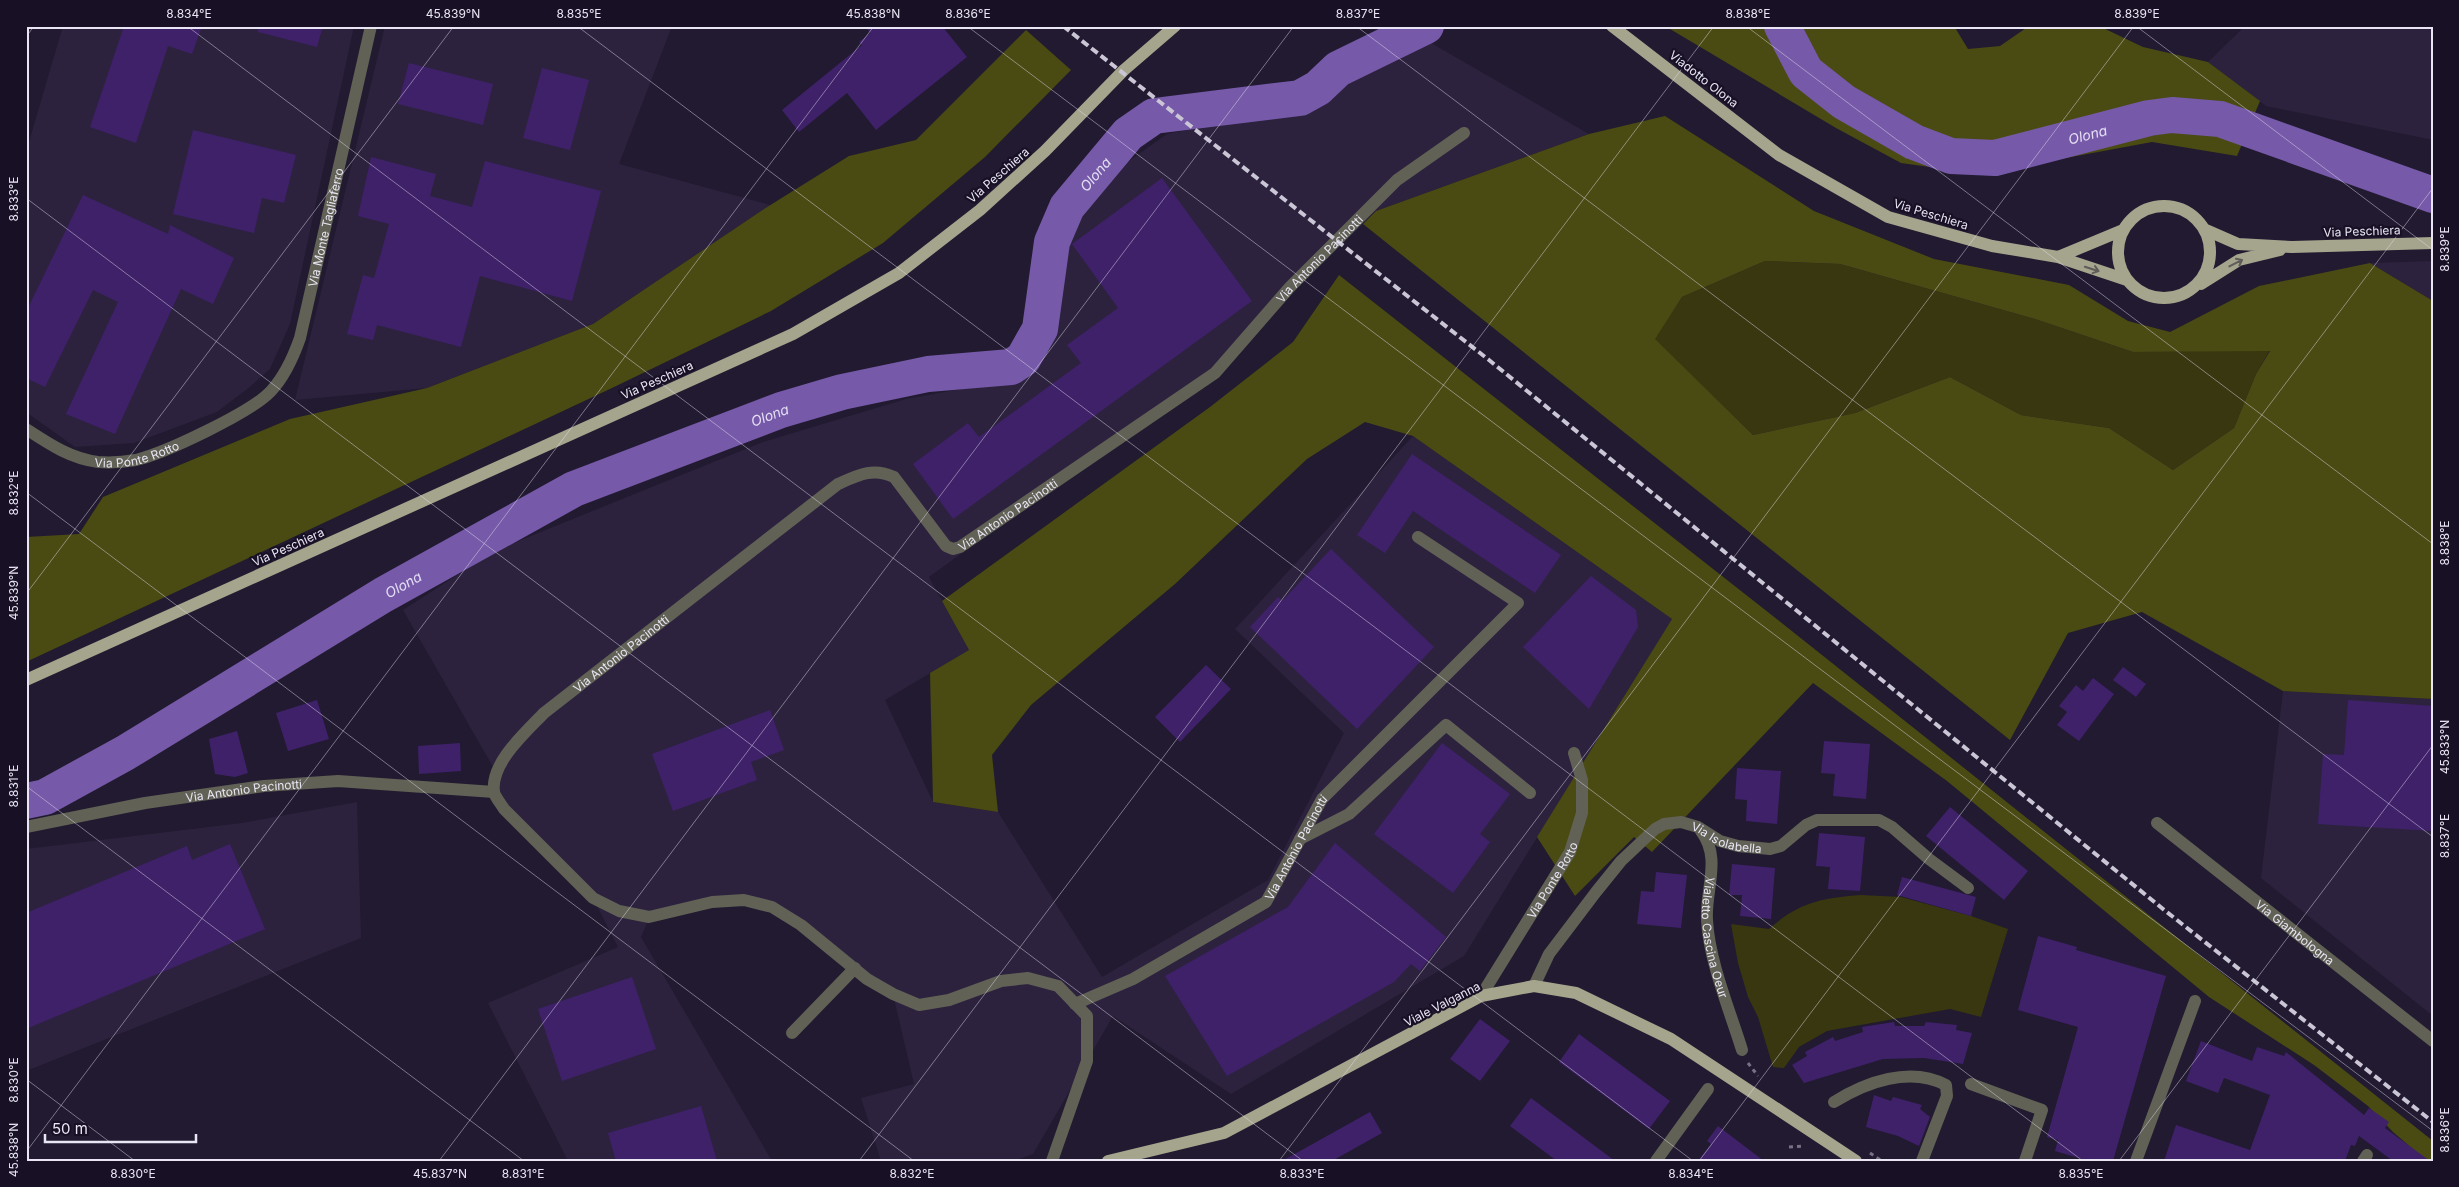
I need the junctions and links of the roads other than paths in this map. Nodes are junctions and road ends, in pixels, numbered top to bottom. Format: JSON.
{"nodes":[{"id":1,"x":371,"y":26,"type":"edge"},
{"id":2,"x":1175,"y":26,"type":"edge"},
{"id":3,"x":1612,"y":26,"type":"edge"},
{"id":4,"x":1464,"y":133,"type":"dead end"},
{"id":5,"x":1779,"y":155,"type":"joint"},
{"id":6,"x":2123,"y":230,"type":"junction"},
{"id":7,"x":2206,"y":230,"type":"junction"},
{"id":8,"x":2433,"y":243,"type":"edge"},
{"id":9,"x":2292,"y":248,"type":"junction"},
{"id":10,"x":2058,"y":257,"type":"junction"},
{"id":11,"x":2126,"y":280,"type":"junction"},
{"id":12,"x":2194,"y":288,"type":"junction"},
{"id":13,"x":247,"y":411,"type":"joint"},
{"id":14,"x":26,"y":429,"type":"edge"},
{"id":15,"x":1418,"y":537,"type":"dead end"},
{"id":16,"x":26,"y":680,"type":"edge"},
{"id":17,"x":1574,"y":753,"type":"dead end"},
{"id":18,"x":494,"y":792,"type":"junction"},
{"id":19,"x":1530,"y":792,"type":"dead end"},
{"id":20,"x":2157,"y":823,"type":"dead end"},
{"id":21,"x":26,"y":827,"type":"edge"},
{"id":22,"x":1698,"y":827,"type":"junction"},
{"id":23,"x":1300,"y":838,"type":"junction"},
{"id":24,"x":1968,"y":888,"type":"dead end"},
{"id":25,"x":855,"y":968,"type":"junction"},
{"id":26,"x":1534,"y":986,"type":"junction"},
{"id":27,"x":1482,"y":996,"type":"junction"},
{"id":28,"x":2195,"y":1001,"type":"dead end"},
{"id":29,"x":1076,"y":1004,"type":"junction"},
{"id":30,"x":792,"y":1033,"type":"dead end"},
{"id":31,"x":2433,"y":1041,"type":"edge"},
{"id":32,"x":1742,"y":1050,"type":"dead end"},
{"id":33,"x":1970,"y":1084,"type":"dead end"},
{"id":34,"x":1708,"y":1089,"type":"dead end"},
{"id":35,"x":1834,"y":1102,"type":"dead end"},
{"id":36,"x":1052,"y":1161,"type":"edge"},
{"id":37,"x":1108,"y":1161,"type":"edge"},
{"id":38,"x":1656,"y":1161,"type":"edge"},
{"id":39,"x":1856,"y":1161,"type":"edge"},
{"id":40,"x":1922,"y":1161,"type":"edge"},
{"id":41,"x":2025,"y":1161,"type":"edge"},
{"id":42,"x":2136,"y":1161,"type":"edge"}],
"edges":[{"from":1,"to":13,"type":"street","name":"Via Monte Tagliaferro"},
{"from":2,"to":16,"type":"main road","name":"Via Peschiera"},
{"from":3,"to":5,"type":"main road","name":"Viadotto Olona"},
{"from":4,"to":18,"type":"street","name":"Via Antonio Pacinotti"},
{"from":5,"to":10,"type":"main road","name":"Via Peschiera"},
{"from":6,"to":7,"type":"main road","name":"Via Peschiera"},
{"from":6,"to":10,"type":"main road","name":"Via Peschiera"},
{"from":6,"to":11,"type":"main road"},
{"from":7,"to":9,"type":"main road","name":"Via Peschiera"},
{"from":7,"to":12,"type":"main road"},
{"from":8,"to":9,"type":"main road","name":"Via Peschiera"},
{"from":12,"to":9,"type":"main road","name":"Via Peschiera","one_way":true},
{"from":10,"to":11,"type":"main road","name":"Via Peschiera","one_way":true},
{"from":11,"to":12,"type":"main road","name":"Via Peschiera"},
{"from":13,"to":14,"type":"street","name":"Via Ponte Rotto"},
{"from":15,"to":23,"type":"street","name":"Via Antonio Pacinotti"},
{"from":17,"to":27,"type":"street","name":"Via Ponte Rotto"},
{"from":18,"to":21,"type":"street","name":"Via Antonio Pacinotti"},
{"from":18,"to":25,"type":"street"},
{"from":19,"to":23,"type":"street"},
{"from":20,"to":31,"type":"street","name":"Via Giambologna"},
{"from":22,"to":24,"type":"street","name":"Via Isolabella"},
{"from":22,"to":26,"type":"street","name":"Via Isolabella"},
{"from":22,"to":32,"type":"street","name":"Vialetto Cascina Oeur"},
{"from":23,"to":29,"type":"street","name":"Via Antonio Pacinotti"},
{"from":25,"to":29,"type":"street"},
{"from":25,"to":30,"type":"street"},
{"from":26,"to":27,"type":"main road","name":"Viale Valganna"},
{"from":26,"to":39,"type":"main road","name":"Viale Valganna"},
{"from":27,"to":37,"type":"main road","name":"Viale Valganna"},
{"from":28,"to":42,"type":"street"},
{"from":29,"to":36,"type":"street"},
{"from":33,"to":41,"type":"street"},
{"from":34,"to":38,"type":"street"},
{"from":35,"to":40,"type":"street"}]}
